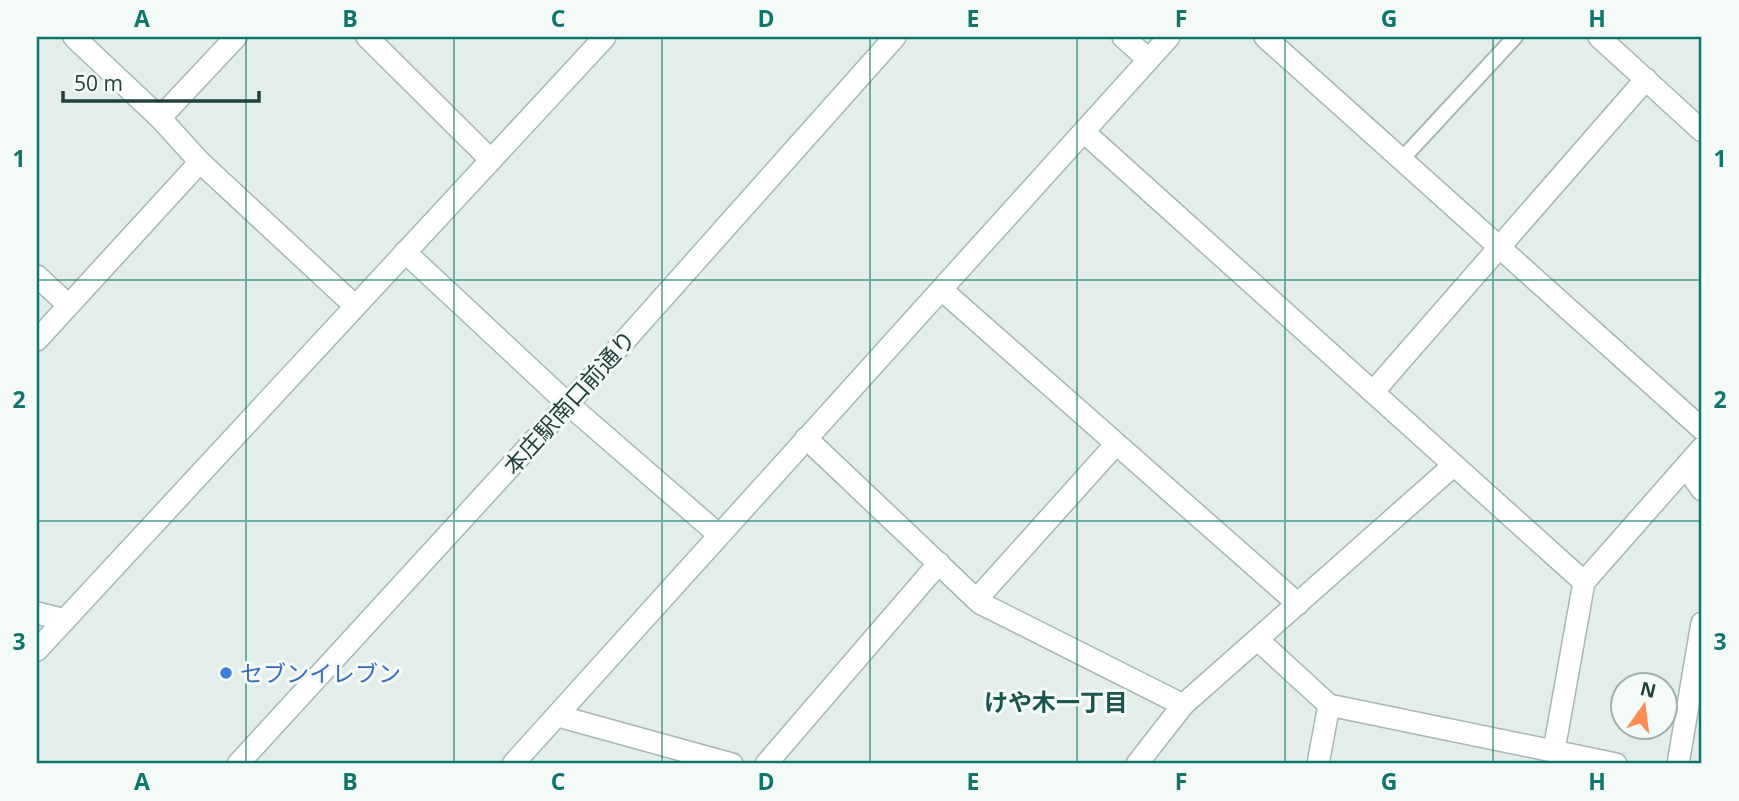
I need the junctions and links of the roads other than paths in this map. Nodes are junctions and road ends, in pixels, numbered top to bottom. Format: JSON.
{"nodes":[{"id":1,"x":74,"y":37,"type":"edge"},
{"id":2,"x":236,"y":37,"type":"edge"},
{"id":3,"x":367,"y":37,"type":"edge"},
{"id":4,"x":605,"y":37,"type":"edge"},
{"id":5,"x":895,"y":37,"type":"edge"},
{"id":6,"x":1123,"y":37,"type":"edge"},
{"id":7,"x":1169,"y":37,"type":"edge"},
{"id":8,"x":1265,"y":37,"type":"edge"},
{"id":9,"x":1514,"y":37,"type":"edge"},
{"id":10,"x":1599,"y":37,"type":"edge"},
{"id":11,"x":1148,"y":59,"type":"junction"},
{"id":12,"x":1646,"y":79,"type":"junction"},
{"id":13,"x":160,"y":118,"type":"junction"},
{"id":14,"x":1702,"y":131,"type":"edge"},
{"id":15,"x":1084,"y":132,"type":"junction"},
{"id":16,"x":1402,"y":159,"type":"junction"},
{"id":17,"x":491,"y":160,"type":"junction"},
{"id":18,"x":200,"y":162,"type":"junction"},
{"id":19,"x":1499,"y":247,"type":"junction"},
{"id":20,"x":405,"y":252,"type":"junction"},
{"id":21,"x":37,"y":276,"type":"edge"},
{"id":22,"x":942,"y":290,"type":"junction"},
{"id":23,"x":68,"y":305,"type":"junction"},
{"id":24,"x":355,"y":306,"type":"junction"},
{"id":25,"x":37,"y":340,"type":"edge"},
{"id":26,"x":1373,"y":392,"type":"junction"},
{"id":27,"x":568,"y":404,"type":"junction"},
{"id":28,"x":1702,"y":429,"type":"edge"},
{"id":29,"x":806,"y":438,"type":"junction"},
{"id":30,"x":1116,"y":444,"type":"junction"},
{"id":31,"x":1702,"y":448,"type":"edge"},
{"id":32,"x":1454,"y":465,"type":"junction"},
{"id":33,"x":1686,"y":467,"type":"junction"},
{"id":34,"x":1702,"y":490,"type":"edge"},
{"id":35,"x":718,"y":534,"type":"junction"},
{"id":36,"x":939,"y":563,"type":"junction"},
{"id":37,"x":1584,"y":582,"type":"junction"},
{"id":38,"x":977,"y":599,"type":"junction"},
{"id":39,"x":1297,"y":604,"type":"junction"},
{"id":40,"x":37,"y":613,"type":"edge"},
{"id":41,"x":65,"y":620,"type":"junction"},
{"id":42,"x":1702,"y":624,"type":"edge"},
{"id":43,"x":1258,"y":640,"type":"junction"},
{"id":44,"x":37,"y":650,"type":"edge"},
{"id":45,"x":1183,"y":705,"type":"junction"},
{"id":46,"x":1329,"y":705,"type":"junction"},
{"id":47,"x":558,"y":716,"type":"junction"},
{"id":48,"x":1554,"y":750,"type":"junction"},
{"id":49,"x":238,"y":764,"type":"edge"},
{"id":50,"x":513,"y":764,"type":"edge"},
{"id":51,"x":732,"y":764,"type":"edge"},
{"id":52,"x":766,"y":764,"type":"edge"},
{"id":53,"x":1137,"y":764,"type":"edge"},
{"id":54,"x":1318,"y":764,"type":"edge"},
{"id":55,"x":1616,"y":764,"type":"edge"},
{"id":56,"x":1678,"y":764,"type":"edge"}],
"edges":[{"from":1,"to":13,"type":"street"},
{"from":2,"to":13,"type":"street"},
{"from":3,"to":17,"type":"street"},
{"from":4,"to":17,"type":"street"},
{"from":5,"to":27,"type":"street","name":"本庄駅南口前通り"},
{"from":6,"to":11,"type":"street"},
{"from":7,"to":11,"type":"street"},
{"from":8,"to":16,"type":"street"},
{"from":9,"to":16,"type":"lane"},
{"from":10,"to":12,"type":"street"},
{"from":11,"to":15,"type":"street"},
{"from":12,"to":14,"type":"street"},
{"from":12,"to":19,"type":"street"},
{"from":13,"to":18,"type":"street"},
{"from":15,"to":22,"type":"street"},
{"from":15,"to":26,"type":"street"},
{"from":16,"to":19,"type":"street"},
{"from":17,"to":20,"type":"street"},
{"from":18,"to":23,"type":"street"},
{"from":18,"to":24,"type":"street"},
{"from":19,"to":26,"type":"street"},
{"from":19,"to":28,"type":"street"},
{"from":20,"to":24,"type":"street"},
{"from":20,"to":27,"type":"street"},
{"from":21,"to":23,"type":"street"},
{"from":22,"to":29,"type":"street"},
{"from":22,"to":30,"type":"street"},
{"from":23,"to":25,"type":"street"},
{"from":24,"to":41,"type":"street"},
{"from":26,"to":32,"type":"street"},
{"from":27,"to":35,"type":"street"},
{"from":27,"to":49,"type":"street","name":"本庄駅南口前通り"},
{"from":29,"to":35,"type":"street"},
{"from":29,"to":36,"type":"street"},
{"from":30,"to":38,"type":"street"},
{"from":30,"to":39,"type":"street"},
{"from":31,"to":33,"type":"street"},
{"from":32,"to":37,"type":"street"},
{"from":32,"to":39,"type":"street"},
{"from":33,"to":34,"type":"street"},
{"from":33,"to":37,"type":"street"},
{"from":35,"to":47,"type":"street"},
{"from":36,"to":38,"type":"street"},
{"from":36,"to":52,"type":"street"},
{"from":37,"to":48,"type":"street"},
{"from":38,"to":45,"type":"street"},
{"from":39,"to":43,"type":"street"},
{"from":40,"to":41,"type":"street"},
{"from":41,"to":44,"type":"street"},
{"from":42,"to":56,"type":"street"},
{"from":43,"to":45,"type":"street"},
{"from":43,"to":46,"type":"street"},
{"from":45,"to":53,"type":"street"},
{"from":46,"to":48,"type":"street"},
{"from":46,"to":54,"type":"street"},
{"from":47,"to":50,"type":"street"},
{"from":47,"to":51,"type":"street"},
{"from":48,"to":55,"type":"street"}]}
